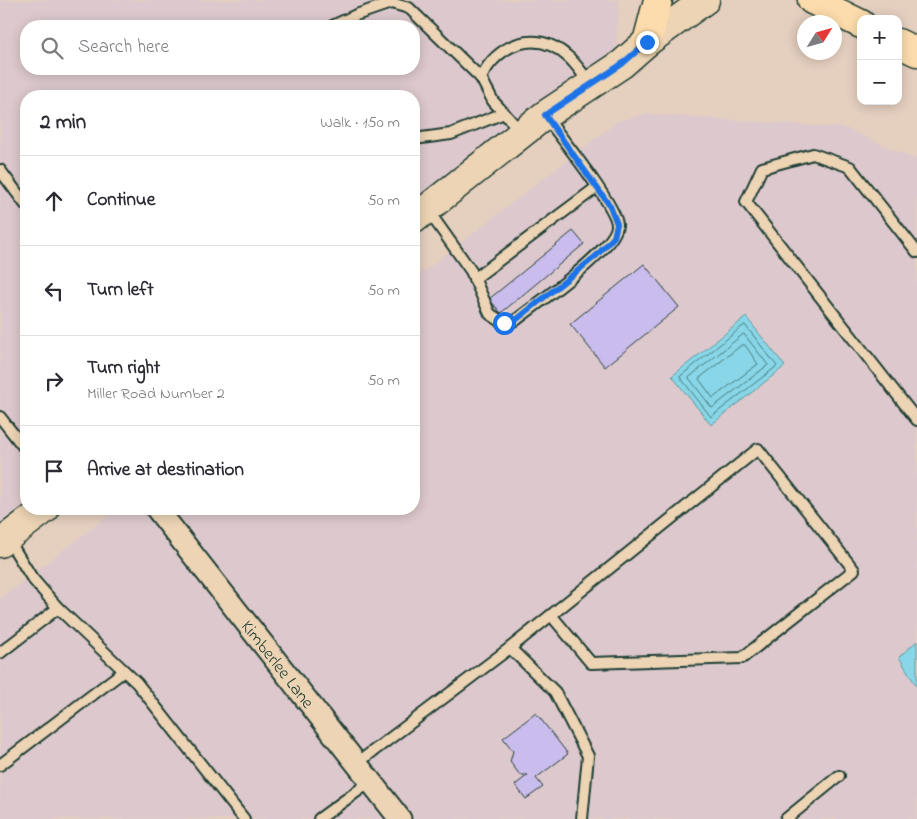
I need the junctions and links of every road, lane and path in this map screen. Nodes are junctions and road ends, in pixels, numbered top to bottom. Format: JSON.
{"nodes":[{"id":1,"x":658,"y":0,"type":"edge"},
{"id":2,"x":705,"y":0,"type":"edge"},
{"id":3,"x":812,"y":0,"type":"edge"},
{"id":4,"x":345,"y":20,"type":"edge"},
{"id":5,"x":857,"y":22,"type":"edge"},
{"id":6,"x":647,"y":42,"type":"junction"},
{"id":7,"x":902,"y":45,"type":"edge"},
{"id":8,"x":917,"y":52,"type":"edge"},
{"id":9,"x":481,"y":78,"type":"junction"},
{"id":10,"x":590,"y":84,"type":"junction"},
{"id":11,"x":504,"y":113,"type":"junction"},
{"id":12,"x":545,"y":115,"type":"junction"},
{"id":13,"x":522,"y":133,"type":"junction"},
{"id":14,"x":420,"y":138,"type":"edge"},
{"id":15,"x":0,"y":170,"type":"edge"},
{"id":16,"x":597,"y":187,"type":"junction"},
{"id":17,"x":20,"y":197,"type":"edge"},
{"id":18,"x":420,"y":214,"type":"edge"},
{"id":19,"x":917,"y":252,"type":"edge"},
{"id":20,"x":474,"y":279,"type":"junction"},
{"id":21,"x":0,"y":417,"type":"edge"},
{"id":22,"x":917,"y":420,"type":"edge"},
{"id":23,"x":20,"y":442,"type":"edge"},
{"id":24,"x":37,"y":515,"type":"edge"},
{"id":25,"x":162,"y":515,"type":"edge"},
{"id":26,"x":4,"y":540,"type":"edge"},
{"id":27,"x":58,"y":608,"type":"junction"},
{"id":28,"x":551,"y":615,"type":"junction"},
{"id":29,"x":510,"y":648,"type":"junction"},
{"id":30,"x":0,"y":652,"type":"edge"},
{"id":31,"x":124,"y":671,"type":"junction"},
{"id":32,"x":356,"y":764,"type":"junction"},
{"id":33,"x":0,"y":765,"type":"edge"},
{"id":34,"x":839,"y":776,"type":"dead end"},
{"id":35,"x":370,"y":782,"type":"junction"},
{"id":36,"x":244,"y":819,"type":"edge"},
{"id":37,"x":319,"y":819,"type":"edge"},
{"id":38,"x":400,"y":819,"type":"edge"},
{"id":39,"x":582,"y":819,"type":"edge"},
{"id":40,"x":786,"y":819,"type":"edge"}],
"edges":[{"from":1,"to":6,"type":"highway"},
{"from":2,"to":6,"type":"main road"},
{"from":3,"to":5,"type":"highway"},
{"from":4,"to":9,"type":"lane"},
{"from":6,"to":10,"type":"main road"},
{"from":7,"to":8,"type":"highway"},
{"from":9,"to":10,"type":"lane"},
{"from":9,"to":11,"type":"lane"},
{"from":10,"to":12,"type":"main road"},
{"from":11,"to":13,"type":"lane"},
{"from":11,"to":14,"type":"lane"},
{"from":12,"to":13,"type":"main road"},
{"from":12,"to":16,"type":"lane"},
{"from":13,"to":18,"type":"main road"},
{"from":15,"to":17,"type":"lane"},
{"from":16,"to":20,"type":"lane"},
{"from":16,"to":20,"type":"lane"},
{"from":18,"to":20,"type":"lane"},
{"from":19,"to":22,"type":"lane"},
{"from":21,"to":23,"type":"lane"},
{"from":24,"to":26,"type":"main road"},
{"from":25,"to":32,"type":"street","name":"Kimberlee Lane"},
{"from":26,"to":27,"type":"lane"},
{"from":27,"to":30,"type":"lane"},
{"from":27,"to":31,"type":"lane"},
{"from":28,"to":28,"type":"lane"},
{"from":28,"to":29,"type":"lane"},
{"from":29,"to":32,"type":"lane"},
{"from":29,"to":39,"type":"lane"},
{"from":31,"to":33,"type":"lane"},
{"from":31,"to":36,"type":"lane"},
{"from":32,"to":35,"type":"street","name":"Kimberlee Lane"},
{"from":34,"to":40,"type":"lane"},
{"from":35,"to":37,"type":"lane"},
{"from":35,"to":38,"type":"street","name":"Kimberlee Lane"}]}
